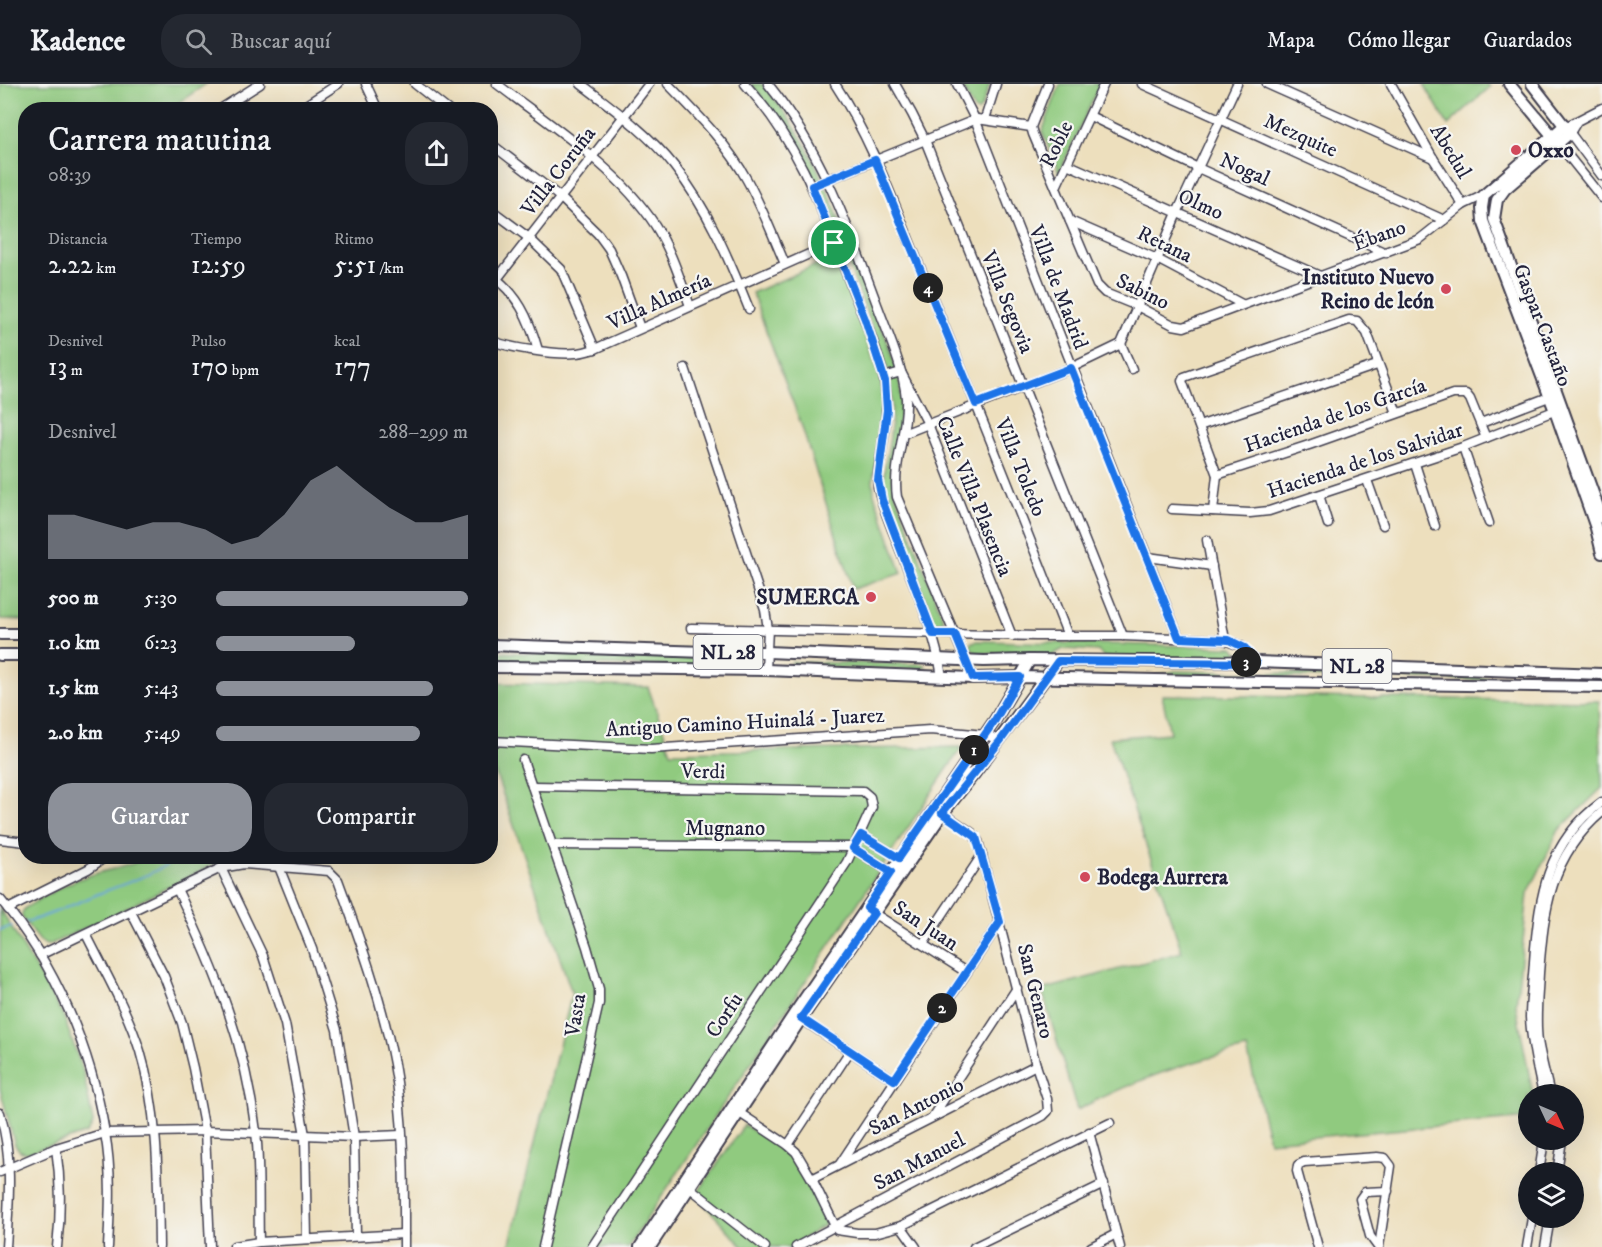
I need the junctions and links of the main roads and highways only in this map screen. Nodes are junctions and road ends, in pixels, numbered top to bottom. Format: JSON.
{"nodes":[{"id":1,"x":1509,"y":84,"type":"edge"},
{"id":2,"x":1532,"y":84,"type":"edge"},
{"id":3,"x":1555,"y":139,"type":"junction"},
{"id":4,"x":1553,"y":395,"type":"junction"},
{"id":5,"x":1559,"y":409,"type":"junction"},
{"id":6,"x":1602,"y":518,"type":"edge"},
{"id":7,"x":1599,"y":527,"type":"edge"},
{"id":8,"x":1602,"y":553,"type":"edge"},
{"id":9,"x":0,"y":633,"type":"edge"},
{"id":10,"x":18,"y":634,"type":"edge"},
{"id":11,"x":498,"y":645,"type":"edge"},
{"id":12,"x":0,"y":655,"type":"edge"},
{"id":13,"x":18,"y":655,"type":"edge"},
{"id":14,"x":1030,"y":660,"type":"junction"},
{"id":15,"x":1058,"y":661,"type":"junction"},
{"id":16,"x":1352,"y":666,"type":"junction"},
{"id":17,"x":498,"y":667,"type":"edge"},
{"id":18,"x":1602,"y":674,"type":"edge"},
{"id":19,"x":1020,"y":677,"type":"junction"},
{"id":20,"x":1047,"y":677,"type":"junction"},
{"id":21,"x":1352,"y":683,"type":"junction"},
{"id":22,"x":1602,"y":687,"type":"edge"},
{"id":23,"x":974,"y":774,"type":"junction"},
{"id":24,"x":955,"y":777,"type":"junction"},
{"id":25,"x":938,"y":811,"type":"junction"},
{"id":26,"x":870,"y":911,"type":"junction"},
{"id":27,"x":686,"y":1185,"type":"junction"},
{"id":28,"x":640,"y":1247,"type":"edge"},
{"id":29,"x":650,"y":1247,"type":"edge"}],
"edges":[{"from":1,"to":3,"type":"main road"},
{"from":2,"to":3,"type":"main road","name":"Gaspar Castaño"},
{"from":3,"to":4,"type":"main road","name":"Gaspar Castaño"},
{"from":3,"to":4,"type":"main road","name":"Gaspar Castaño"},
{"from":4,"to":5,"type":"main road","name":"Gaspar Castaño"},
{"from":5,"to":6,"type":"main road","name":"Gaspar Castaño"},
{"from":5,"to":7,"type":"main road","name":"Gaspar Castaño"},
{"from":7,"to":8,"type":"main road","name":"Gaspar Castaño"},
{"from":9,"to":10,"type":"main road"},
{"from":11,"to":14,"type":"main road","number":"NL 28"},
{"from":12,"to":13,"type":"main road"},
{"from":14,"to":15,"type":"main road","number":"NL 28"},
{"from":14,"to":19,"type":"main road"},
{"from":15,"to":16,"type":"main road","number":"NL 28"},
{"from":15,"to":20,"type":"main road"},
{"from":16,"to":18,"type":"main road","number":"NL 28"},
{"from":16,"to":21,"type":"main road"},
{"from":17,"to":19,"type":"main road","number":"NL 28"},
{"from":19,"to":20,"type":"main road","number":"NL 28"},
{"from":19,"to":24,"type":"main road"},
{"from":20,"to":21,"type":"main road","number":"NL 28"},
{"from":20,"to":23,"type":"main road"},
{"from":21,"to":22,"type":"main road","number":"NL 28"},
{"from":23,"to":24,"type":"main road"},
{"from":23,"to":25,"type":"main road"},
{"from":24,"to":25,"type":"main road"},
{"from":25,"to":26,"type":"main road"},
{"from":25,"to":26,"type":"main road"},
{"from":26,"to":27,"type":"main road"},
{"from":27,"to":28,"type":"main road"},
{"from":27,"to":29,"type":"main road"}]}
